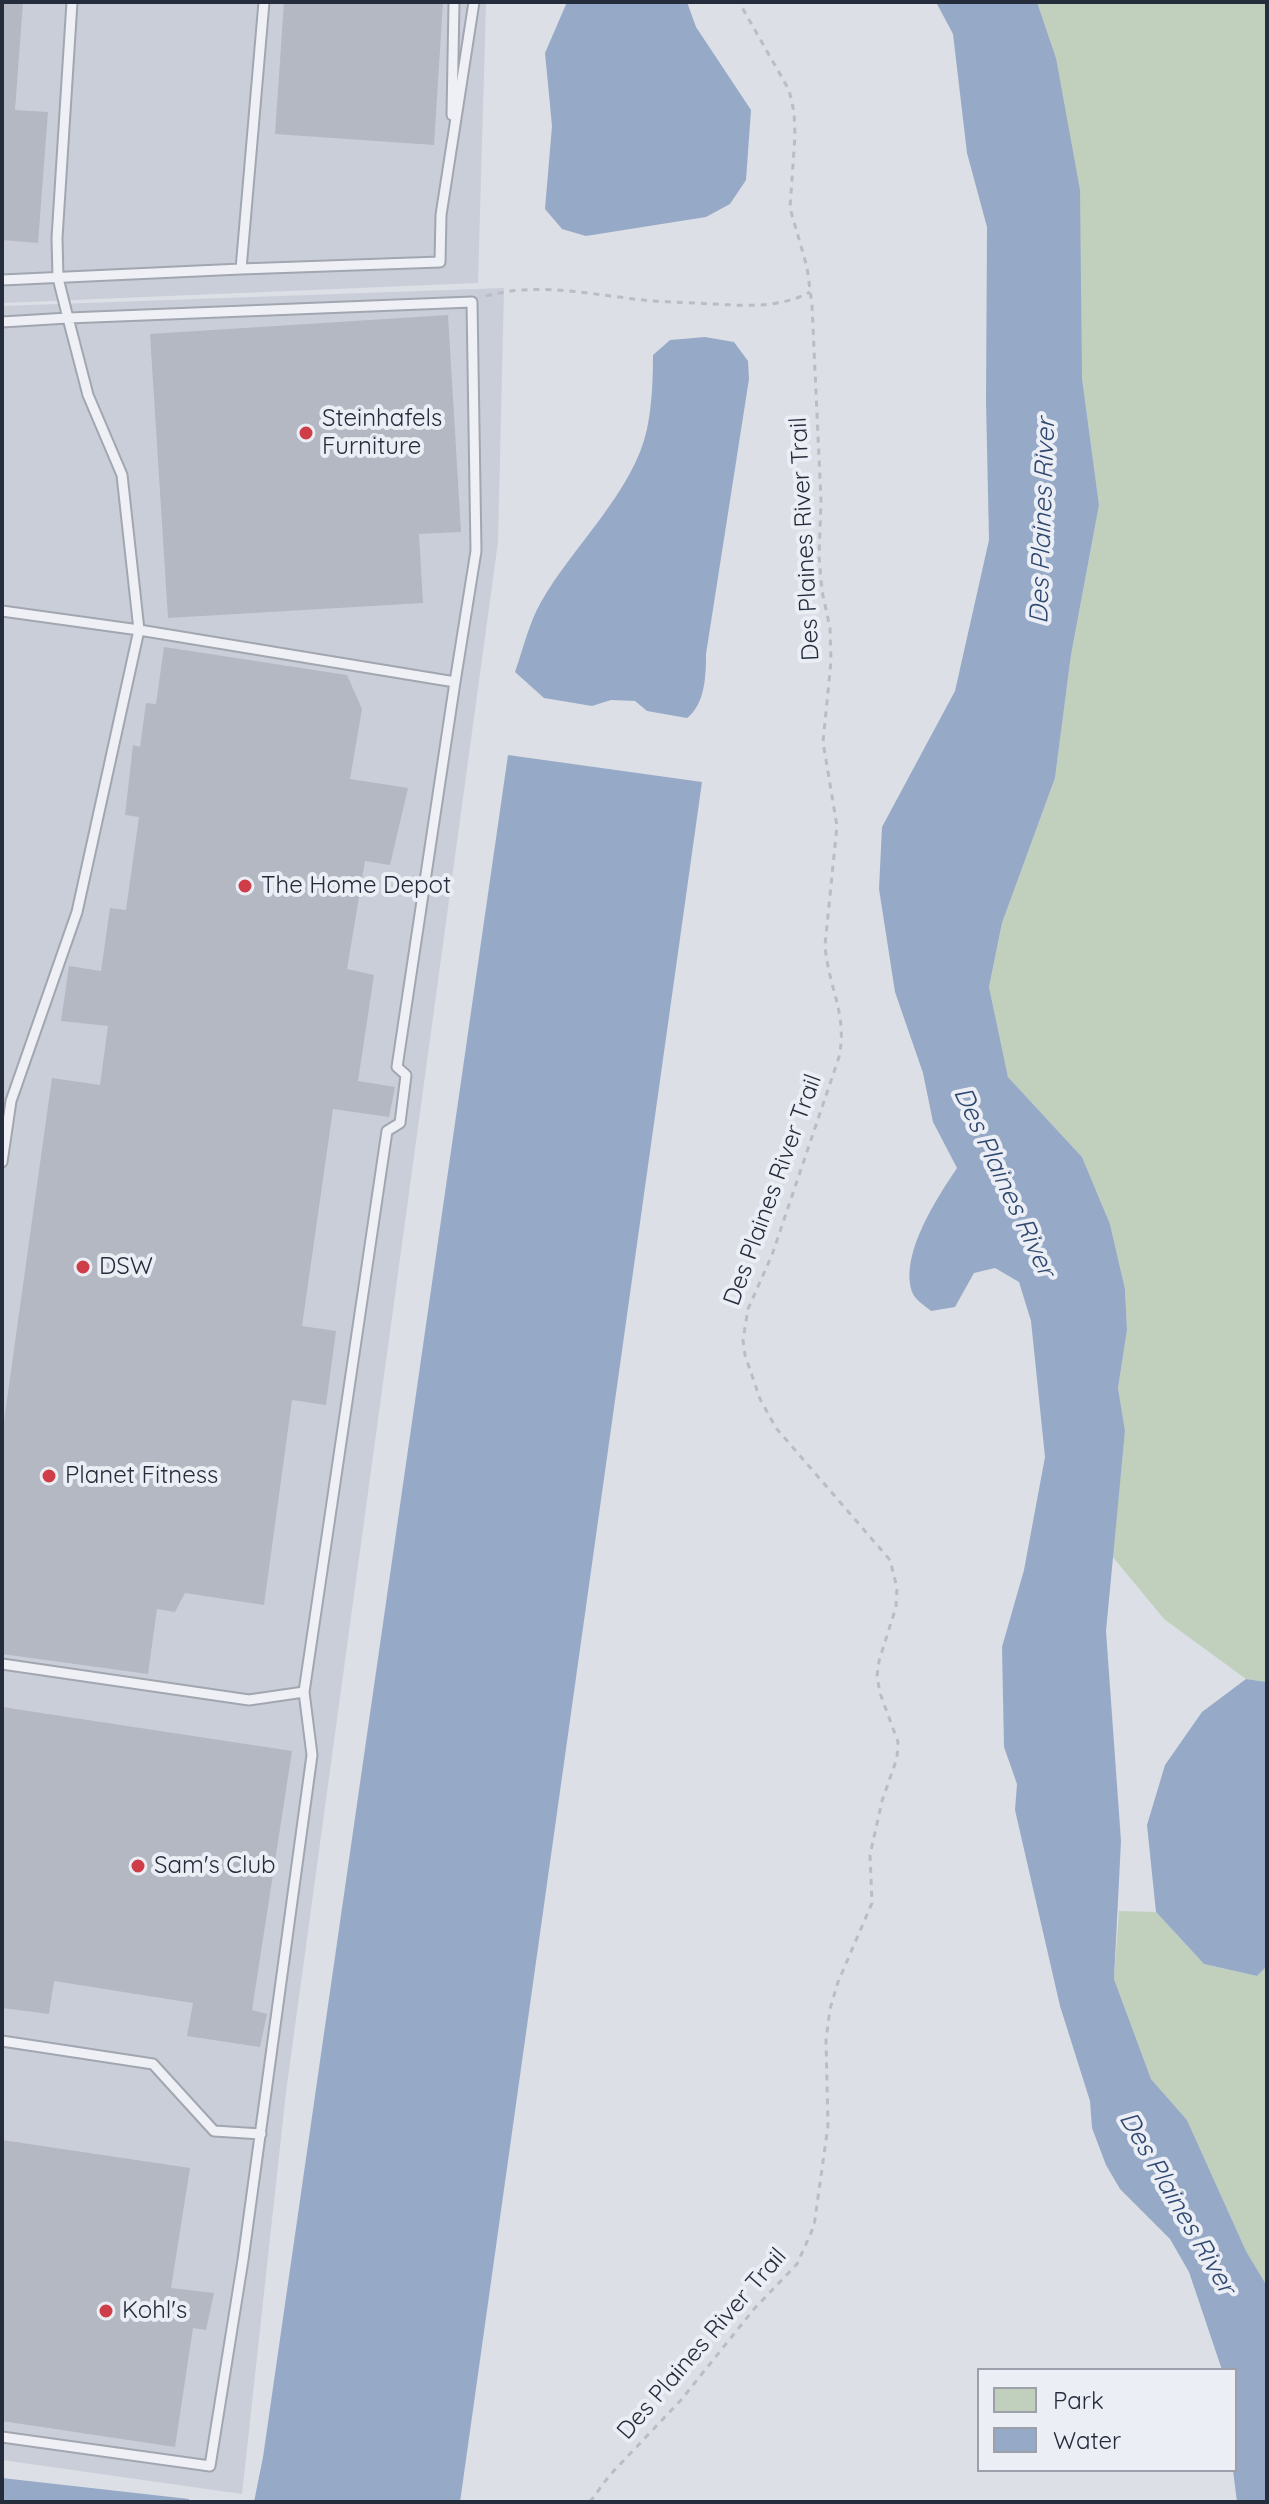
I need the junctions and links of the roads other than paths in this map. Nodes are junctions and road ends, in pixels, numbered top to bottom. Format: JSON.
{"nodes":[{"id":1,"x":72,"y":2,"type":"edge"},
{"id":2,"x":264,"y":2,"type":"edge"},
{"id":3,"x":454,"y":2,"type":"edge"},
{"id":4,"x":474,"y":2,"type":"edge"},
{"id":5,"x":451,"y":147,"type":"junction"},
{"id":6,"x":241,"y":269,"type":"junction"},
{"id":7,"x":58,"y":278,"type":"junction"},
{"id":8,"x":2,"y":280,"type":"edge"},
{"id":9,"x":68,"y":318,"type":"junction"},
{"id":10,"x":2,"y":322,"type":"edge"},
{"id":11,"x":2,"y":611,"type":"edge"},
{"id":12,"x":139,"y":630,"type":"junction"},
{"id":13,"x":455,"y":682,"type":"junction"},
{"id":14,"x":2,"y":1162,"type":"edge"},
{"id":15,"x":2,"y":1664,"type":"edge"},
{"id":16,"x":304,"y":1692,"type":"junction"},
{"id":17,"x":2,"y":2041,"type":"edge"},
{"id":18,"x":261,"y":2134,"type":"junction"},
{"id":19,"x":2,"y":2437,"type":"edge"}],
"edges":[{"from":1,"to":7,"type":"lane"},
{"from":2,"to":6,"type":"lane"},
{"from":3,"to":5,"type":"lane"},
{"from":4,"to":5,"type":"lane"},
{"from":5,"to":6,"type":"lane"},
{"from":6,"to":7,"type":"lane"},
{"from":7,"to":8,"type":"lane"},
{"from":7,"to":9,"type":"lane"},
{"from":9,"to":10,"type":"lane"},
{"from":9,"to":12,"type":"lane"},
{"from":9,"to":13,"type":"lane"},
{"from":11,"to":12,"type":"lane"},
{"from":12,"to":13,"type":"lane"},
{"from":12,"to":14,"type":"lane"},
{"from":13,"to":16,"type":"lane"},
{"from":15,"to":16,"type":"lane"},
{"from":16,"to":18,"type":"lane"},
{"from":17,"to":18,"type":"lane"},
{"from":18,"to":19,"type":"lane"}]}
